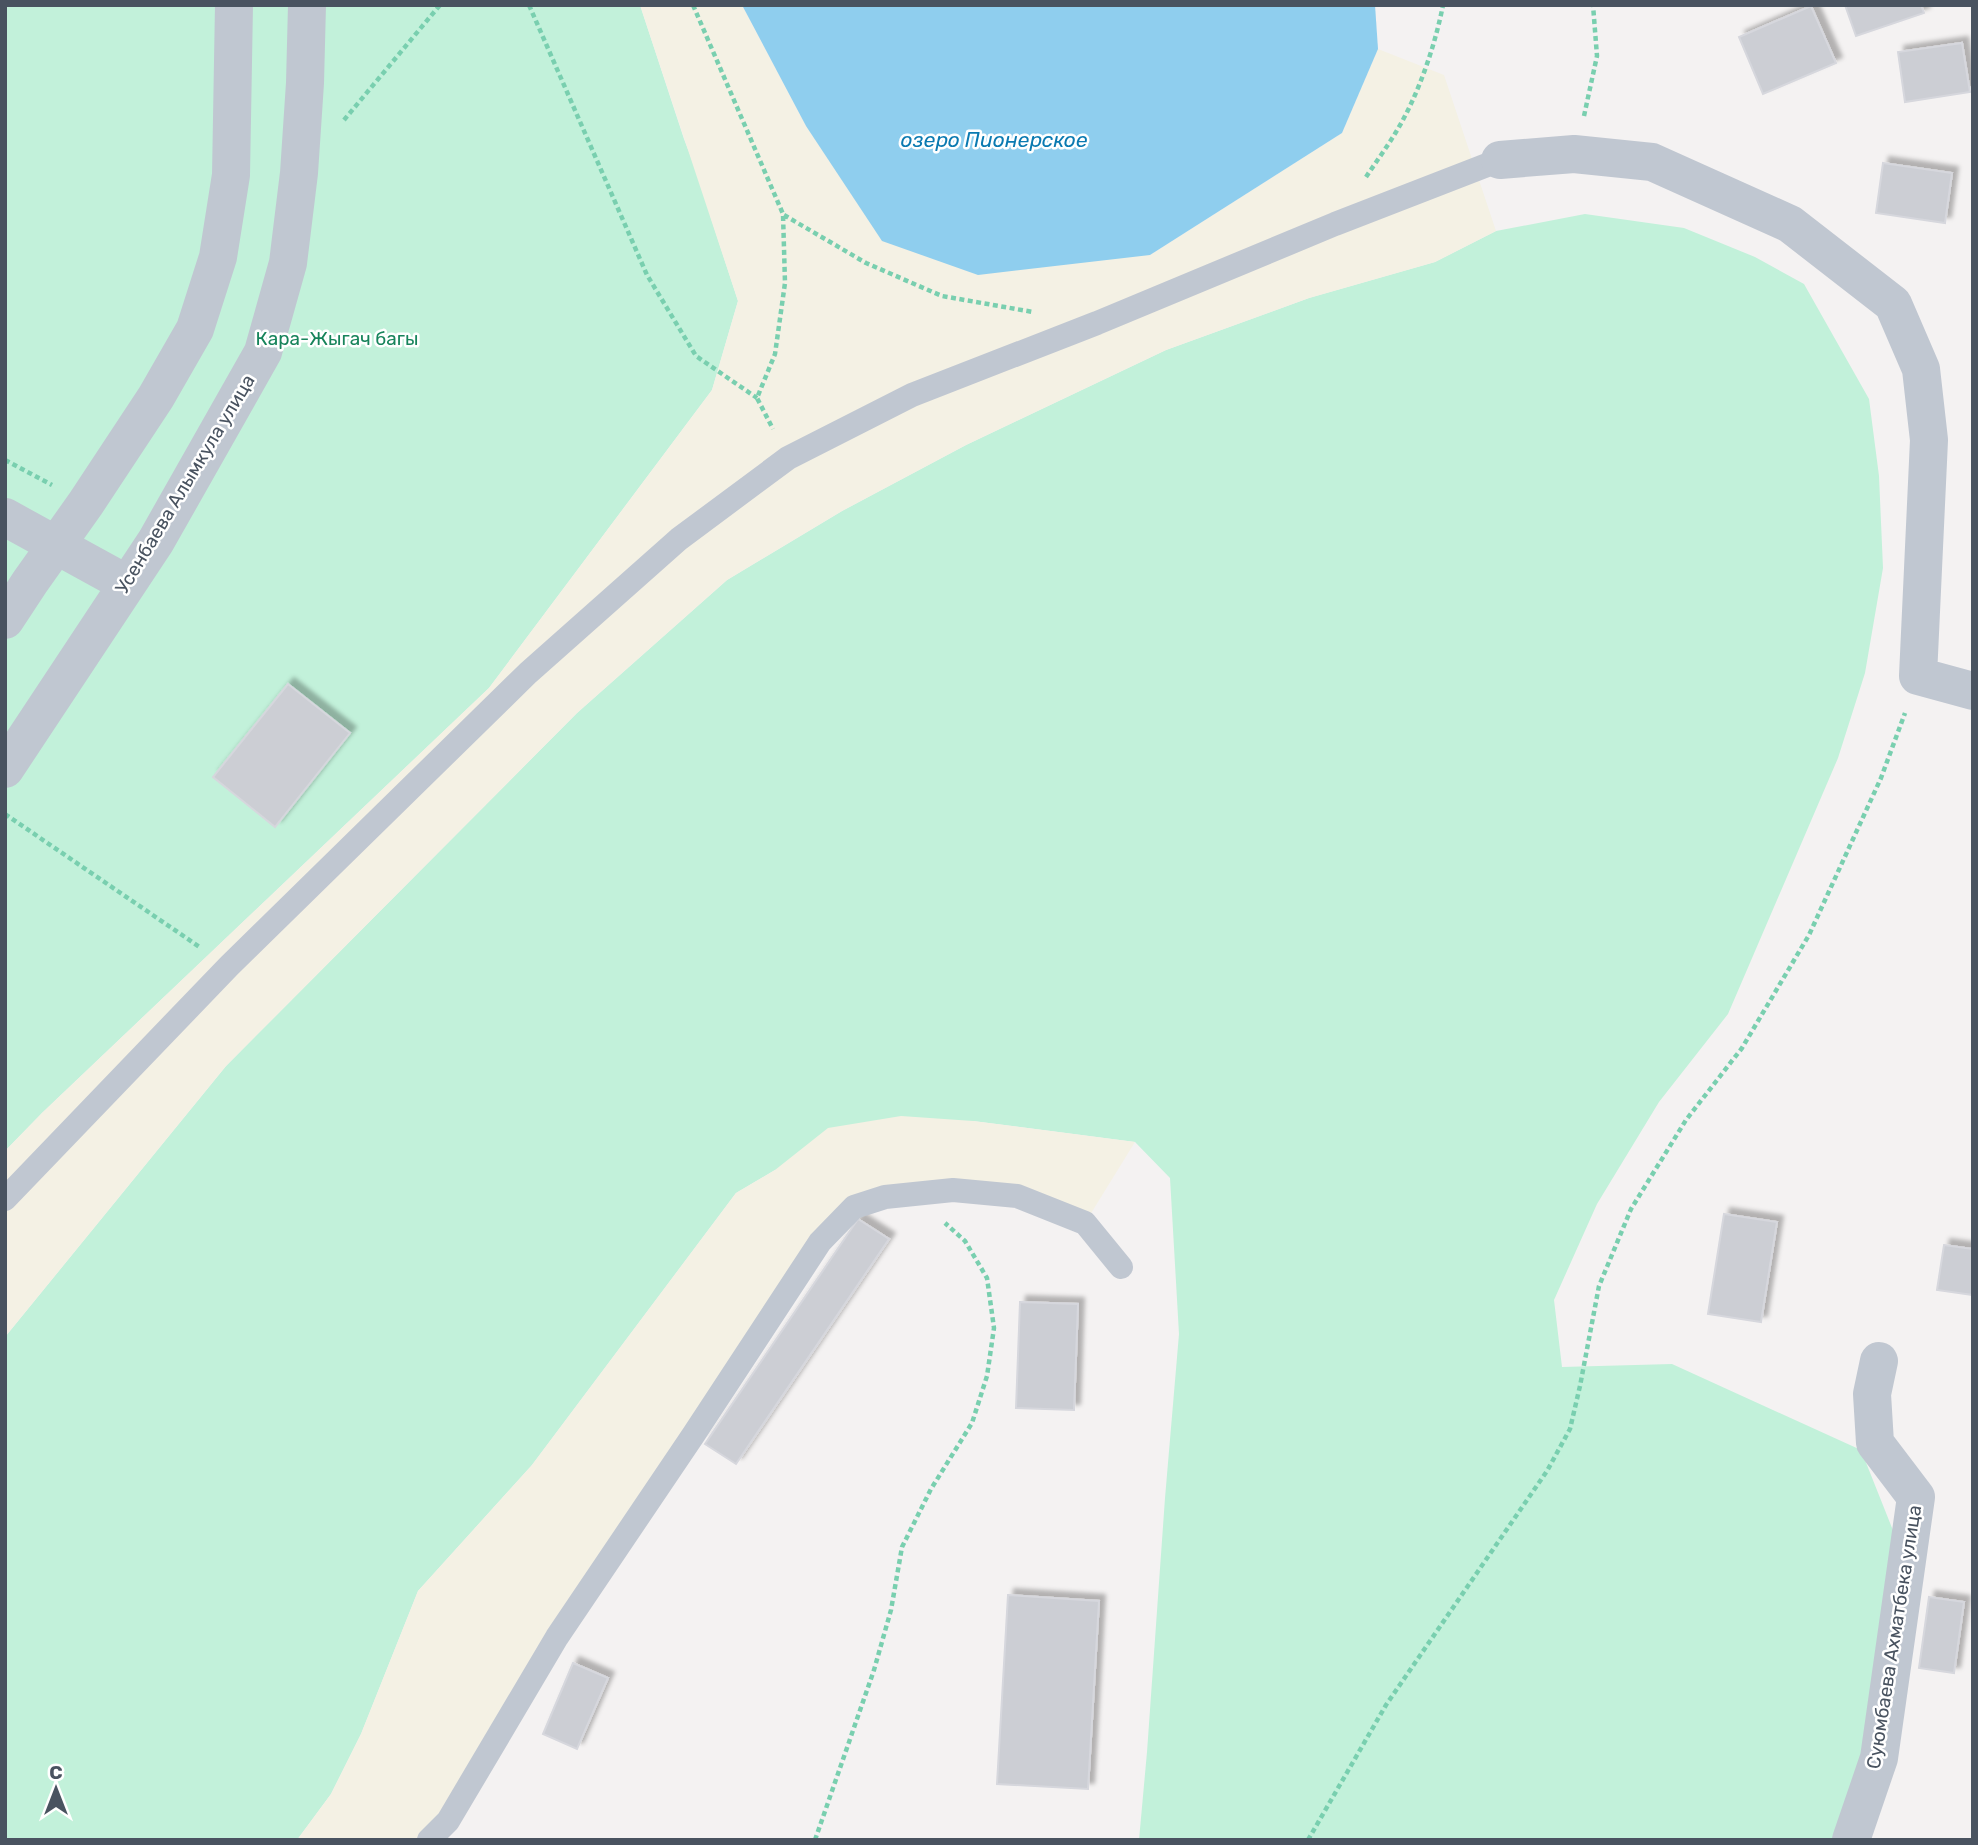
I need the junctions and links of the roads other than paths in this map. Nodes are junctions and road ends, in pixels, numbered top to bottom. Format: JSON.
{"nodes":[{"id":1,"x":234,"y":5,"type":"edge"},
{"id":2,"x":307,"y":5,"type":"edge"},
{"id":3,"x":1500,"y":159,"type":"joint"},
{"id":4,"x":5,"y":517,"type":"edge"},
{"id":5,"x":57,"y":546,"type":"junction"},
{"id":6,"x":127,"y":584,"type":"junction"},
{"id":7,"x":5,"y":620,"type":"edge"},
{"id":8,"x":1973,"y":691,"type":"edge"},
{"id":9,"x":5,"y":769,"type":"edge"},
{"id":10,"x":5,"y":1199,"type":"edge"},
{"id":11,"x":1121,"y":1267,"type":"dead end"},
{"id":12,"x":1879,"y":1362,"type":"dead end"},
{"id":13,"x":429,"y":1840,"type":"edge"},
{"id":14,"x":1851,"y":1840,"type":"edge"}],
"edges":[{"from":1,"to":5,"type":"street"},
{"from":2,"to":6,"type":"street","name":"Усенбаева Алымкула улица"},
{"from":3,"to":8,"type":"street"},
{"from":3,"to":10,"type":"lane"},
{"from":4,"to":5,"type":"street"},
{"from":5,"to":6,"type":"street"},
{"from":5,"to":7,"type":"street"},
{"from":6,"to":9,"type":"street","name":"Усенбаева Алымкула улица"},
{"from":11,"to":13,"type":"lane"},
{"from":12,"to":14,"type":"street","name":"Суюмбаева Ахматбека улица"}]}
